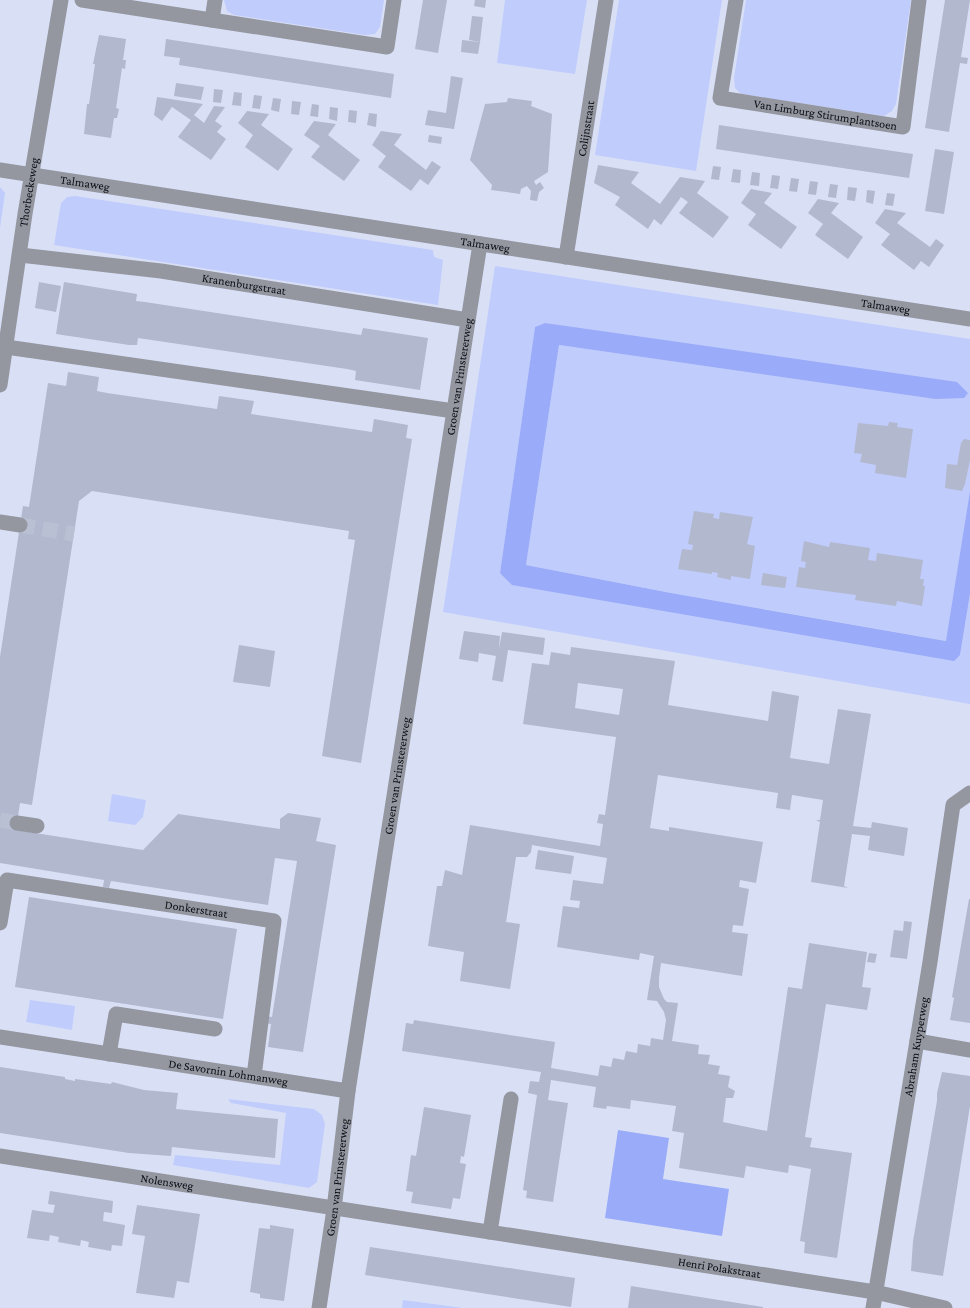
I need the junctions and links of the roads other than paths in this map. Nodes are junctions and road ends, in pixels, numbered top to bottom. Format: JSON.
{"nodes":[{"id":1,"x":61,"y":0,"type":"edge"},
{"id":2,"x":82,"y":0,"type":"edge"},
{"id":3,"x":215,"y":0,"type":"edge"},
{"id":4,"x":394,"y":0,"type":"edge"},
{"id":5,"x":606,"y":0,"type":"edge"},
{"id":6,"x":736,"y":0,"type":"edge"},
{"id":7,"x":919,"y":0,"type":"edge"},
{"id":8,"x":212,"y":20,"type":"junction"},
{"id":9,"x":0,"y":170,"type":"edge"},
{"id":10,"x":31,"y":176,"type":"junction"},
{"id":11,"x":480,"y":244,"type":"junction"},
{"id":12,"x":20,"y":255,"type":"junction"},
{"id":13,"x":566,"y":257,"type":"junction"},
{"id":14,"x":970,"y":319,"type":"edge"},
{"id":15,"x":468,"y":320,"type":"junction"},
{"id":16,"x":5,"y":323,"type":"edge"},
{"id":17,"x":6,"y":346,"type":"junction"},
{"id":18,"x":0,"y":385,"type":"edge"},
{"id":19,"x":454,"y":411,"type":"junction"},
{"id":20,"x":0,"y":522,"type":"edge"},
{"id":21,"x":20,"y":525,"type":"tunnel mouth"},
{"id":22,"x":970,"y":793,"type":"edge"},
{"id":23,"x":17,"y":823,"type":"tunnel mouth"},
{"id":24,"x":37,"y":826,"type":"dead end"},
{"id":25,"x":0,"y":923,"type":"edge"},
{"id":26,"x":215,"y":1029,"type":"dead end"},
{"id":27,"x":0,"y":1037,"type":"edge"},
{"id":28,"x":917,"y":1041,"type":"junction"},
{"id":29,"x":970,"y":1050,"type":"edge"},
{"id":30,"x":109,"y":1054,"type":"junction"},
{"id":31,"x":254,"y":1076,"type":"junction"},
{"id":32,"x":348,"y":1091,"type":"junction"},
{"id":33,"x":511,"y":1098,"type":"dead end"},
{"id":34,"x":0,"y":1156,"type":"edge"},
{"id":35,"x":334,"y":1209,"type":"junction"},
{"id":36,"x":490,"y":1232,"type":"junction"},
{"id":37,"x":875,"y":1292,"type":"junction"},
{"id":38,"x":318,"y":1308,"type":"edge"},
{"id":39,"x":873,"y":1308,"type":"edge"},
{"id":40,"x":945,"y":1308,"type":"edge"}],
"edges":[{"from":1,"to":10,"type":"street","name":"Thorbeckeweg"},
{"from":2,"to":8,"type":"street"},
{"from":3,"to":8,"type":"street"},
{"from":4,"to":8,"type":"street"},
{"from":5,"to":13,"type":"street","name":"Colijnstraat"},
{"from":6,"to":7,"type":"street","name":"Van Limburg Stirumplantsoen"},
{"from":9,"to":10,"type":"street","name":"Talmaweg"},
{"from":10,"to":11,"type":"street","name":"Talmaweg"},
{"from":10,"to":12,"type":"street","name":"Thorbeckeweg"},
{"from":11,"to":13,"type":"street","name":"Talmaweg"},
{"from":11,"to":15,"type":"street","name":"Groen van Prinstererweg"},
{"from":12,"to":15,"type":"street","name":"Kranenburgstraat"},
{"from":12,"to":16,"type":"street","name":"Thorbeckeweg"},
{"from":13,"to":14,"type":"street","name":"Talmaweg"},
{"from":15,"to":19,"type":"street","name":"Groen van Prinstererweg"},
{"from":16,"to":17,"type":"street","name":"Thorbeckeweg"},
{"from":17,"to":18,"type":"street","name":"Thorbeckeweg"},
{"from":17,"to":19,"type":"street"},
{"from":19,"to":32,"type":"street","name":"Groen van Prinstererweg"},
{"from":20,"to":21,"type":"street"},
{"from":22,"to":28,"type":"street","name":"Abraham Kuyperweg"},
{"from":23,"to":24,"type":"street"},
{"from":25,"to":31,"type":"street","name":"Donkerstraat"},
{"from":26,"to":30,"type":"street"},
{"from":27,"to":30,"type":"street","name":"De Savornin Lohmanweg"},
{"from":28,"to":29,"type":"street"},
{"from":28,"to":37,"type":"street","name":"Abraham Kuyperweg"},
{"from":30,"to":31,"type":"street","name":"De Savornin Lohmanweg"},
{"from":31,"to":32,"type":"street","name":"De Savornin Lohmanweg"},
{"from":32,"to":35,"type":"street","name":"Groen van Prinstererweg"},
{"from":33,"to":36,"type":"street"},
{"from":34,"to":35,"type":"street","name":"Nolensweg"},
{"from":35,"to":36,"type":"street","name":"Henri Polakstraat"},
{"from":35,"to":38,"type":"street","name":"Groen van Prinstererweg"},
{"from":36,"to":37,"type":"street","name":"Henri Polakstraat"},
{"from":37,"to":39,"type":"street","name":"Abraham Kuyperweg"},
{"from":37,"to":40,"type":"street","name":"Henri Polakstraat"}]}
